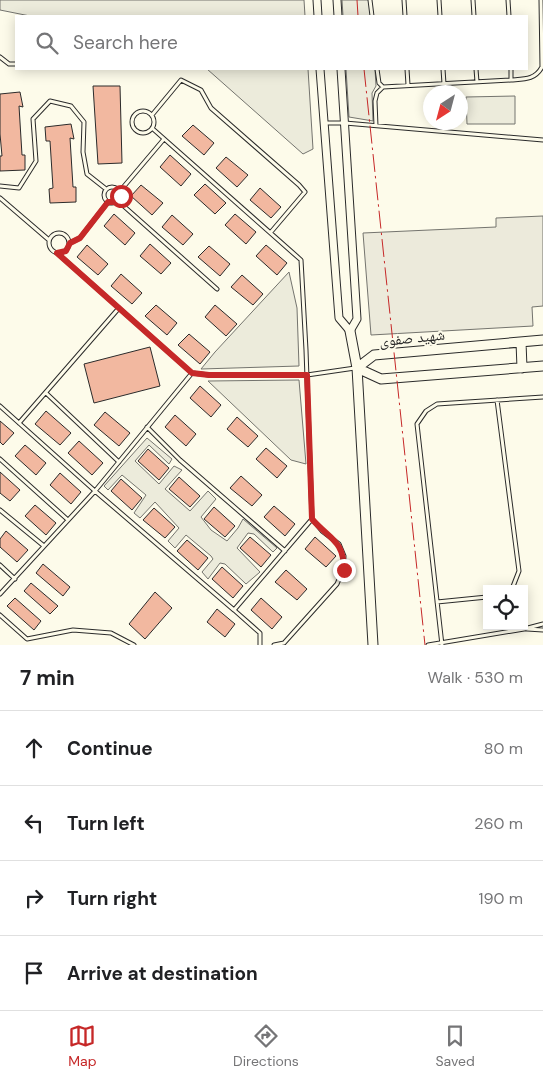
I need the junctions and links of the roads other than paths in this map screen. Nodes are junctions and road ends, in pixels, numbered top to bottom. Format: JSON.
{"nodes":[{"id":1,"x":317,"y":0,"type":"edge"},
{"id":2,"x":337,"y":0,"type":"edge"},
{"id":3,"x":370,"y":0,"type":"edge"},
{"id":4,"x":404,"y":0,"type":"edge"},
{"id":5,"x":440,"y":0,"type":"edge"},
{"id":6,"x":473,"y":0,"type":"edge"},
{"id":7,"x":508,"y":0,"type":"edge"},
{"id":8,"x":541,"y":0,"type":"edge"},
{"id":9,"x":318,"y":15,"type":"edge"},
{"id":10,"x":338,"y":15,"type":"edge"},
{"id":11,"x":372,"y":15,"type":"edge"},
{"id":12,"x":405,"y":15,"type":"edge"},
{"id":13,"x":440,"y":15,"type":"edge"},
{"id":14,"x":474,"y":15,"type":"edge"},
{"id":15,"x":508,"y":15,"type":"edge"},
{"id":16,"x":0,"y":57,"type":"edge"},
{"id":17,"x":15,"y":64,"type":"edge"},
{"id":18,"x":320,"y":70,"type":"edge"},
{"id":19,"x":341,"y":70,"type":"edge"},
{"id":20,"x":377,"y":70,"type":"edge"},
{"id":21,"x":407,"y":70,"type":"edge"},
{"id":22,"x":443,"y":70,"type":"edge"},
{"id":23,"x":476,"y":70,"type":"edge"},
{"id":24,"x":511,"y":70,"type":"edge"},
{"id":25,"x":511,"y":80,"type":"junction"},
{"id":26,"x":477,"y":82,"type":"junction"},
{"id":27,"x":444,"y":84,"type":"junction"},
{"id":28,"x":408,"y":85,"type":"junction"},
{"id":29,"x":383,"y":87,"type":"junction"},
{"id":30,"x":152,"y":115,"type":"junction"},
{"id":31,"x":324,"y":123,"type":"junction"},
{"id":32,"x":345,"y":123,"type":"junction"},
{"id":33,"x":376,"y":126,"type":"junction"},
{"id":34,"x":153,"y":129,"type":"junction"},
{"id":35,"x":164,"y":139,"type":"junction"},
{"id":36,"x":543,"y":140,"type":"edge"},
{"id":37,"x":0,"y":186,"type":"edge"},
{"id":38,"x":106,"y":189,"type":"junction"},
{"id":39,"x":120,"y":191,"type":"junction"},
{"id":40,"x":0,"y":198,"type":"edge"},
{"id":41,"x":118,"y":201,"type":"junction"},
{"id":42,"x":108,"y":202,"type":"junction"},
{"id":43,"x":271,"y":232,"type":"junction"},
{"id":44,"x":49,"y":240,"type":"junction"},
{"id":45,"x":70,"y":243,"type":"junction"},
{"id":46,"x":57,"y":253,"type":"junction"},
{"id":47,"x":217,"y":290,"type":"dead end"},
{"id":48,"x":119,"y":308,"type":"junction"},
{"id":49,"x":350,"y":330,"type":"junction"},
{"id":50,"x":543,"y":340,"type":"edge"},
{"id":51,"x":521,"y":342,"type":"junction"},
{"id":52,"x":543,"y":366,"type":"edge"},
{"id":53,"x":357,"y":368,"type":"junction"},
{"id":54,"x":522,"y":368,"type":"junction"},
{"id":55,"x":192,"y":373,"type":"junction"},
{"id":56,"x":307,"y":375,"type":"junction"},
{"id":57,"x":46,"y":392,"type":"junction"},
{"id":58,"x":543,"y":397,"type":"edge"},
{"id":59,"x":497,"y":400,"type":"junction"},
{"id":60,"x":0,"y":406,"type":"edge"},
{"id":61,"x":19,"y":423,"type":"junction"},
{"id":62,"x":147,"y":427,"type":"junction"},
{"id":63,"x":0,"y":459,"type":"edge"},
{"id":64,"x":119,"y":462,"type":"junction"},
{"id":65,"x":95,"y":491,"type":"junction"},
{"id":66,"x":0,"y":510,"type":"edge"},
{"id":67,"x":312,"y":519,"type":"junction"},
{"id":68,"x":68,"y":520,"type":"junction"},
{"id":69,"x":44,"y":546,"type":"junction"},
{"id":70,"x":285,"y":551,"type":"junction"},
{"id":71,"x":0,"y":565,"type":"edge"},
{"id":72,"x":15,"y":579,"type":"junction"},
{"id":73,"x":514,"y":585,"type":"edge"},
{"id":74,"x":0,"y":594,"type":"edge"},
{"id":75,"x":483,"y":597,"type":"edge"},
{"id":76,"x":437,"y":602,"type":"junction"},
{"id":77,"x":234,"y":610,"type":"junction"},
{"id":78,"x":0,"y":614,"type":"edge"},
{"id":79,"x":543,"y":624,"type":"edge"},
{"id":80,"x":528,"y":628,"type":"edge"},
{"id":81,"x":528,"y":629,"type":"edge"},
{"id":82,"x":519,"y":630,"type":"edge"},
{"id":83,"x":543,"y":630,"type":"edge"},
{"id":84,"x":442,"y":644,"type":"edge"},
{"id":85,"x":134,"y":645,"type":"edge"},
{"id":86,"x":260,"y":645,"type":"edge"},
{"id":87,"x":274,"y":645,"type":"edge"},
{"id":88,"x":373,"y":645,"type":"edge"},
{"id":89,"x":428,"y":645,"type":"edge"}],
"edges":[{"from":1,"to":9,"type":"street"},
{"from":2,"to":10,"type":"street"},
{"from":3,"to":11,"type":"lane"},
{"from":4,"to":12,"type":"lane"},
{"from":5,"to":13,"type":"lane"},
{"from":6,"to":14,"type":"lane"},
{"from":7,"to":15,"type":"lane"},
{"from":8,"to":25,"type":"lane"},
{"from":16,"to":17,"type":"lane"},
{"from":18,"to":31,"type":"street"},
{"from":19,"to":32,"type":"street"},
{"from":20,"to":29,"type":"lane"},
{"from":21,"to":28,"type":"lane"},
{"from":22,"to":27,"type":"lane"},
{"from":23,"to":26,"type":"lane"},
{"from":24,"to":25,"type":"lane"},
{"from":25,"to":26,"type":"lane"},
{"from":26,"to":27,"type":"lane"},
{"from":27,"to":28,"type":"lane"},
{"from":28,"to":29,"type":"lane"},
{"from":29,"to":33,"type":"lane"},
{"from":30,"to":34,"type":"lane"},
{"from":30,"to":34,"type":"lane"},
{"from":30,"to":43,"type":"lane"},
{"from":31,"to":32,"type":"lane"},
{"from":31,"to":49,"type":"street"},
{"from":32,"to":33,"type":"lane"},
{"from":32,"to":49,"type":"street"},
{"from":33,"to":36,"type":"lane"},
{"from":34,"to":35,"type":"lane"},
{"from":35,"to":39,"type":"lane"},
{"from":35,"to":43,"type":"lane"},
{"from":37,"to":38,"type":"lane"},
{"from":38,"to":39,"type":"lane"},
{"from":38,"to":42,"type":"lane"},
{"from":39,"to":41,"type":"lane"},
{"from":40,"to":44,"type":"lane"},
{"from":41,"to":42,"type":"lane"},
{"from":41,"to":47,"type":"lane"},
{"from":42,"to":45,"type":"lane"},
{"from":43,"to":56,"type":"lane"},
{"from":44,"to":45,"type":"lane"},
{"from":44,"to":46,"type":"lane"},
{"from":45,"to":46,"type":"lane"},
{"from":46,"to":48,"type":"lane"},
{"from":48,"to":55,"type":"lane"},
{"from":48,"to":57,"type":"lane"},
{"from":49,"to":53,"type":"street"},
{"from":50,"to":51,"type":"street","name":"شهید صفوی"},
{"from":51,"to":53,"type":"street","name":"شهید صفوی"},
{"from":51,"to":54,"type":"street"},
{"from":52,"to":54,"type":"street"},
{"from":53,"to":54,"type":"street"},
{"from":53,"to":56,"type":"lane"},
{"from":53,"to":88,"type":"street"},
{"from":55,"to":56,"type":"lane"},
{"from":55,"to":62,"type":"lane"},
{"from":56,"to":67,"type":"lane"},
{"from":57,"to":61,"type":"lane"},
{"from":57,"to":64,"type":"lane"},
{"from":58,"to":59,"type":"lane"},
{"from":59,"to":73,"type":"lane"},
{"from":59,"to":76,"type":"lane"},
{"from":60,"to":61,"type":"lane"},
{"from":61,"to":65,"type":"lane"},
{"from":62,"to":64,"type":"lane"},
{"from":62,"to":70,"type":"lane"},
{"from":63,"to":68,"type":"lane"},
{"from":64,"to":65,"type":"lane"},
{"from":65,"to":68,"type":"lane"},
{"from":65,"to":77,"type":"lane"},
{"from":66,"to":69,"type":"lane"},
{"from":67,"to":70,"type":"lane"},
{"from":67,"to":87,"type":"lane"},
{"from":68,"to":69,"type":"lane"},
{"from":69,"to":72,"type":"lane"},
{"from":70,"to":77,"type":"lane"},
{"from":71,"to":72,"type":"lane"},
{"from":72,"to":74,"type":"lane"},
{"from":75,"to":76,"type":"lane"},
{"from":76,"to":84,"type":"lane"},
{"from":77,"to":86,"type":"lane"},
{"from":78,"to":85,"type":"lane"},
{"from":79,"to":80,"type":"lane"},
{"from":81,"to":83,"type":"lane"},
{"from":82,"to":84,"type":"lane"},
{"from":84,"to":89,"type":"lane"}]}
